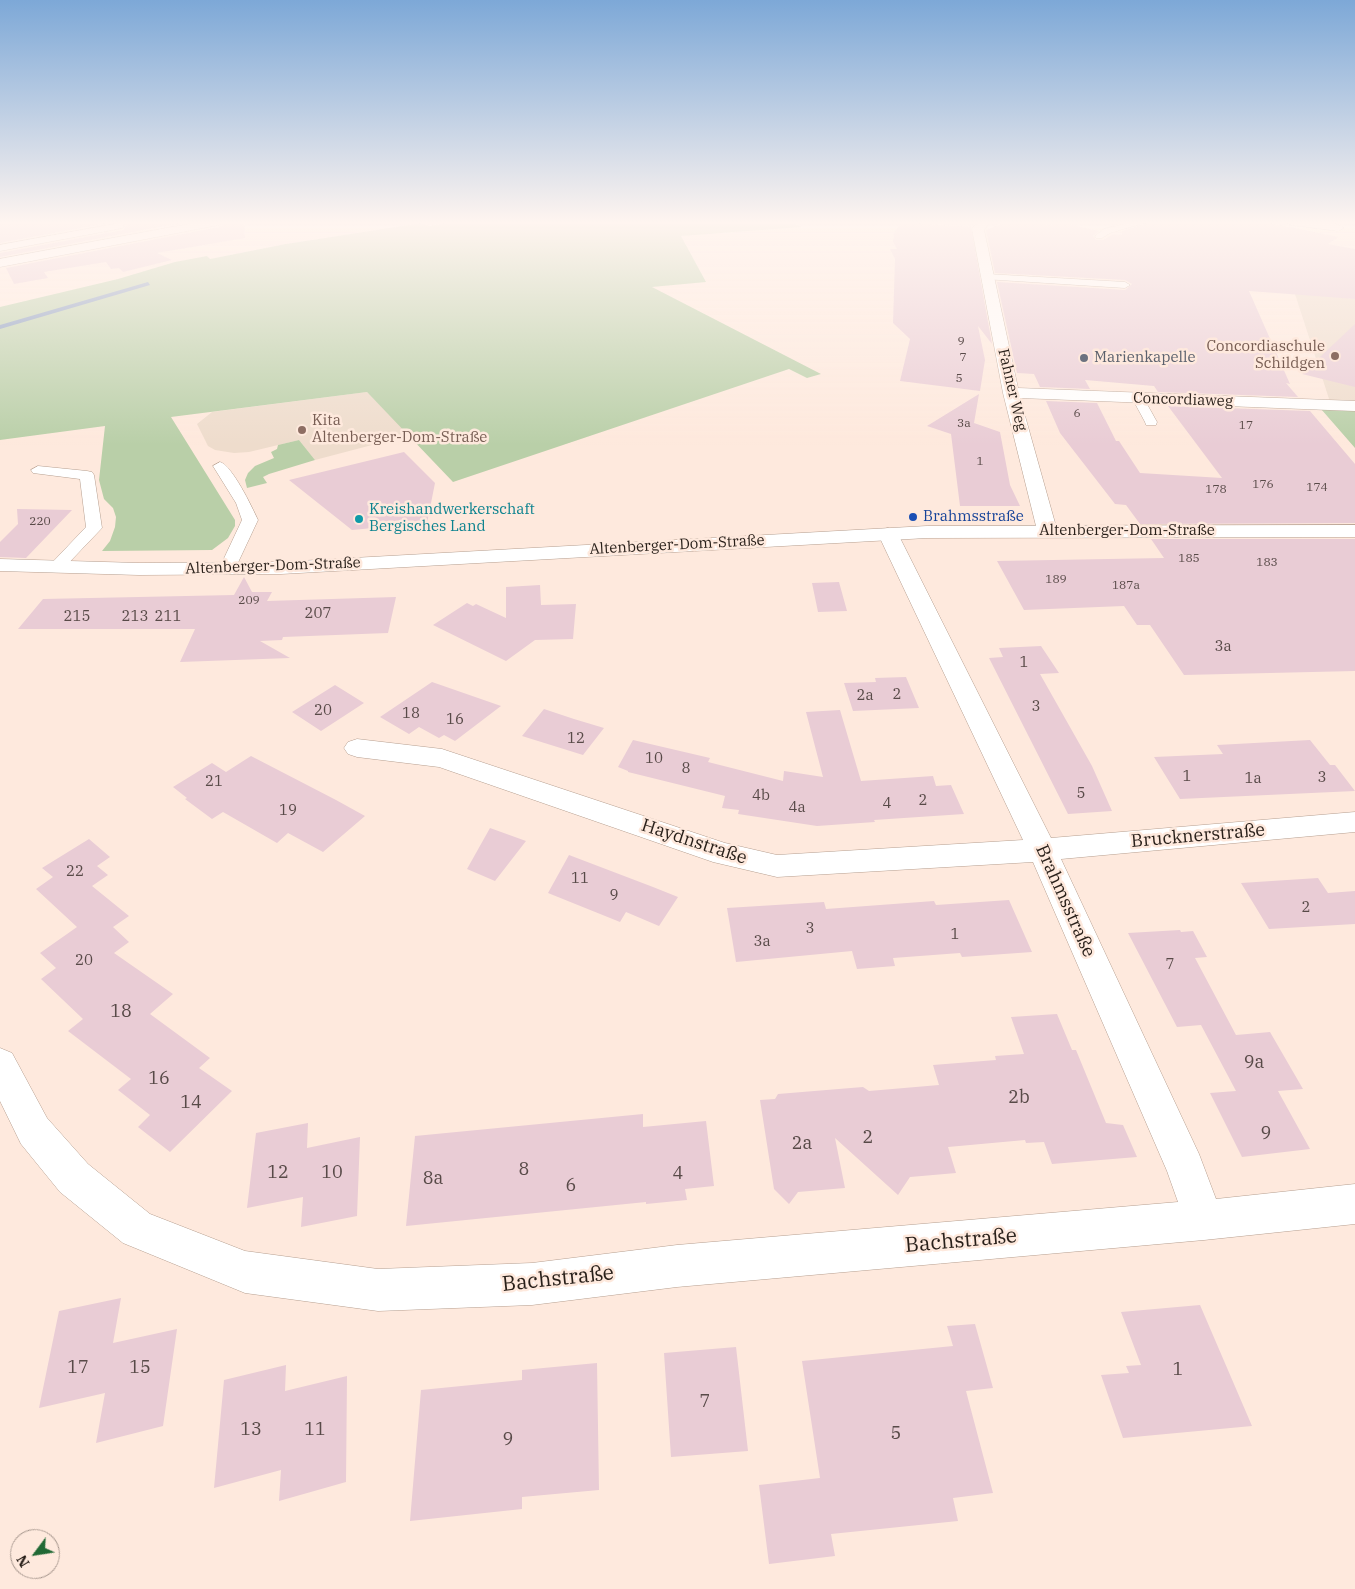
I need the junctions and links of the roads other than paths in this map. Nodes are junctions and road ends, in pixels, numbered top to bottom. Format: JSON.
{"nodes":[{"id":1,"x":992,"y":296,"type":"edge"},
{"id":2,"x":1011,"y":393,"type":"junction"},
{"id":3,"x":1138,"y":398,"type":"junction"},
{"id":4,"x":1355,"y":406,"type":"edge"},
{"id":5,"x":1151,"y":422,"type":"dead end"},
{"id":6,"x":220,"y":466,"type":"dead end"},
{"id":7,"x":38,"y":470,"type":"dead end"},
{"id":8,"x":1047,"y":530,"type":"junction"},
{"id":9,"x":1355,"y":531,"type":"edge"},
{"id":10,"x":888,"y":534,"type":"junction"},
{"id":11,"x":0,"y":566,"type":"edge"},
{"id":12,"x":56,"y":567,"type":"junction"},
{"id":13,"x":227,"y":569,"type":"junction"},
{"id":14,"x":357,"y":748,"type":"dead end"},
{"id":15,"x":1355,"y":822,"type":"edge"},
{"id":16,"x":1042,"y":850,"type":"junction"},
{"id":17,"x":0,"y":1064,"type":"edge"},
{"id":18,"x":1355,"y":1204,"type":"edge"},
{"id":19,"x":1204,"y":1220,"type":"junction"}],
"edges":[{"from":1,"to":2,"type":"street","name":"Fahner Weg"},
{"from":2,"to":3,"type":"street","name":"Concordiaweg"},
{"from":2,"to":8,"type":"street","name":"Fahner Weg"},
{"from":3,"to":4,"type":"street","name":"Concordiaweg"},
{"from":3,"to":5,"type":"lane"},
{"from":6,"to":13,"type":"lane"},
{"from":7,"to":12,"type":"lane"},
{"from":8,"to":9,"type":"street","name":"Altenberger-Dom-Straße"},
{"from":8,"to":10,"type":"street","name":"Altenberger-Dom-Straße"},
{"from":10,"to":13,"type":"street","name":"Altenberger-Dom-Straße"},
{"from":10,"to":16,"type":"street","name":"Brahmsstraße"},
{"from":11,"to":12,"type":"street","name":"Altenberger-Dom-Straße"},
{"from":12,"to":13,"type":"street","name":"Altenberger-Dom-Straße"},
{"from":14,"to":16,"type":"street","name":"Haydnstraße"},
{"from":15,"to":16,"type":"street","name":"Brucknerstraße"},
{"from":16,"to":19,"type":"street","name":"Brahmsstraße"},
{"from":17,"to":19,"type":"street","name":"Bachstraße"},
{"from":18,"to":19,"type":"street","name":"Bachstraße"}]}
